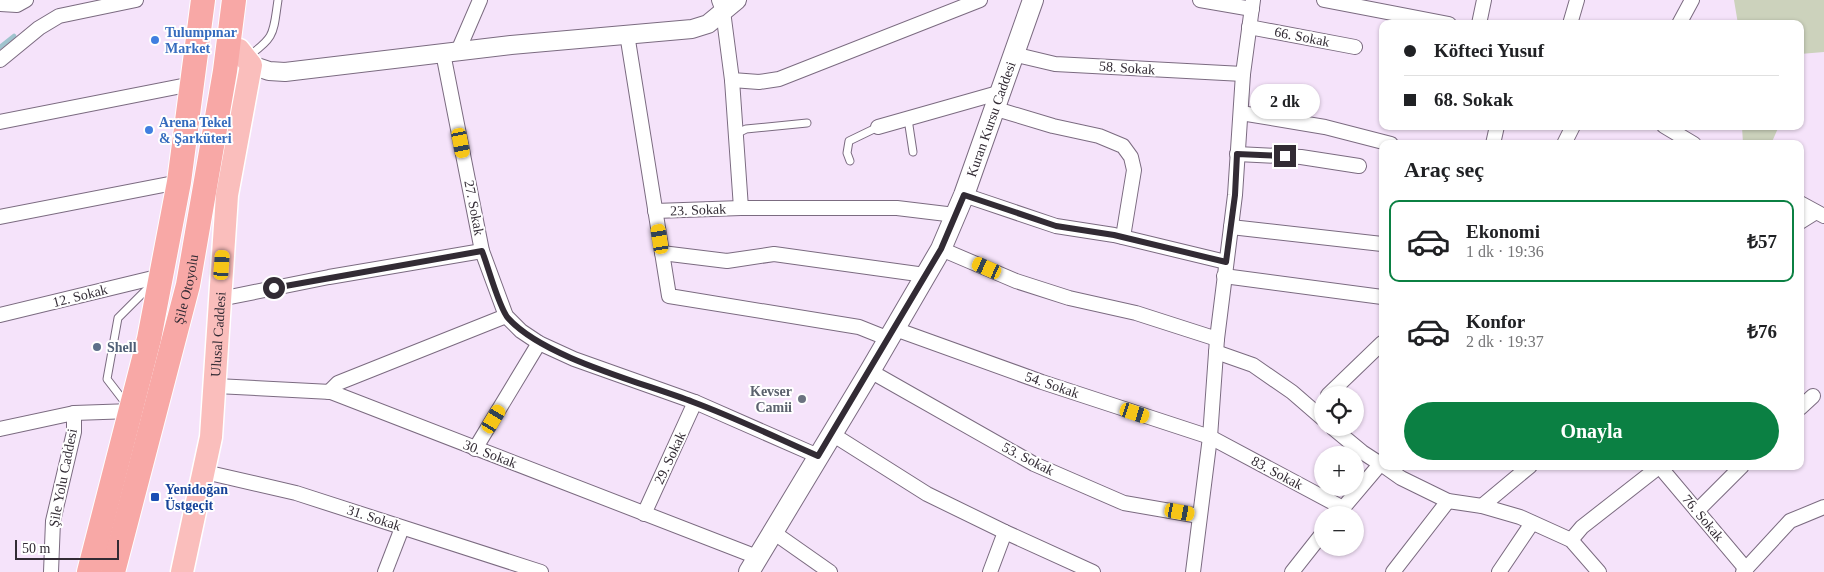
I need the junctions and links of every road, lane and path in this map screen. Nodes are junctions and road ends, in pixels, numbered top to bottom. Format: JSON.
{"nodes":[{"id":1,"x":26,"y":0,"type":"edge"},
{"id":2,"x":136,"y":0,"type":"edge"},
{"id":3,"x":190,"y":0,"type":"edge"},
{"id":4,"x":203,"y":0,"type":"edge"},
{"id":5,"x":234,"y":0,"type":"edge"},
{"id":6,"x":247,"y":0,"type":"edge"},
{"id":7,"x":278,"y":0,"type":"edge"},
{"id":8,"x":480,"y":0,"type":"edge"},
{"id":9,"x":980,"y":0,"type":"edge"},
{"id":10,"x":1033,"y":0,"type":"edge"},
{"id":11,"x":1200,"y":0,"type":"edge"},
{"id":12,"x":1324,"y":0,"type":"edge"},
{"id":13,"x":1484,"y":0,"type":"edge"},
{"id":14,"x":1577,"y":0,"type":"edge"},
{"id":15,"x":1692,"y":0,"type":"edge"},
{"id":16,"x":0,"y":4,"type":"edge"},
{"id":17,"x":726,"y":4,"type":"edge"},
{"id":18,"x":1252,"y":5,"type":"edge"},
{"id":19,"x":1394,"y":6,"type":"edge"},
{"id":20,"x":1437,"y":20,"type":"edge"},
{"id":21,"x":1480,"y":20,"type":"edge"},
{"id":22,"x":1571,"y":20,"type":"edge"},
{"id":23,"x":1681,"y":20,"type":"edge"},
{"id":24,"x":1249,"y":27,"type":"junction"},
{"id":25,"x":627,"y":34,"type":"junction"},
{"id":26,"x":1354,"y":48,"type":"dead end"},
{"id":27,"x":451,"y":52,"type":"junction"},
{"id":28,"x":1012,"y":54,"type":"junction"},
{"id":29,"x":245,"y":58,"type":"junction"},
{"id":30,"x":0,"y":60,"type":"edge"},
{"id":31,"x":1243,"y":74,"type":"junction"},
{"id":32,"x":732,"y":80,"type":"junction"},
{"id":33,"x":192,"y":84,"type":"junction"},
{"id":34,"x":996,"y":100,"type":"junction"},
{"id":35,"x":1241,"y":113,"type":"junction"},
{"id":36,"x":908,"y":118,"type":"junction"},
{"id":37,"x":0,"y":122,"type":"edge"},
{"id":38,"x":807,"y":123,"type":"dead end"},
{"id":39,"x":878,"y":127,"type":"joint"},
{"id":40,"x":1671,"y":130,"type":"edge"},
{"id":41,"x":736,"y":134,"type":"junction"},
{"id":42,"x":1687,"y":140,"type":"edge"},
{"id":43,"x":1379,"y":141,"type":"edge"},
{"id":44,"x":913,"y":152,"type":"dead end"},
{"id":45,"x":1237,"y":154,"type":"junction"},
{"id":46,"x":850,"y":161,"type":"dead end"},
{"id":47,"x":1359,"y":166,"type":"dead end"},
{"id":48,"x":178,"y":182,"type":"junction"},
{"id":49,"x":964,"y":195,"type":"junction"},
{"id":50,"x":1804,"y":205,"type":"edge"},
{"id":51,"x":741,"y":208,"type":"junction"},
{"id":52,"x":655,"y":211,"type":"junction"},
{"id":53,"x":1820,"y":214,"type":"edge"},
{"id":54,"x":955,"y":215,"type":"junction"},
{"id":55,"x":0,"y":217,"type":"edge"},
{"id":56,"x":1804,"y":220,"type":"edge"},
{"id":57,"x":1231,"y":227,"type":"junction"},
{"id":58,"x":1123,"y":238,"type":"junction"},
{"id":59,"x":1379,"y":244,"type":"edge"},
{"id":60,"x":941,"y":249,"type":"junction"},
{"id":61,"x":482,"y":251,"type":"junction"},
{"id":62,"x":662,"y":253,"type":"junction"},
{"id":63,"x":1225,"y":269,"type":"junction"},
{"id":64,"x":925,"y":275,"type":"junction"},
{"id":65,"x":161,"y":276,"type":"junction"},
{"id":66,"x":188,"y":285,"type":"junction"},
{"id":67,"x":1379,"y":296,"type":"edge"},
{"id":68,"x":220,"y":300,"type":"junction"},
{"id":69,"x":0,"y":316,"type":"edge"},
{"id":70,"x":506,"y":316,"type":"junction"},
{"id":71,"x":892,"y":334,"type":"junction"},
{"id":72,"x":539,"y":343,"type":"junction"},
{"id":73,"x":1217,"y":346,"type":"junction"},
{"id":74,"x":1379,"y":346,"type":"edge"},
{"id":75,"x":870,"y":371,"type":"junction"},
{"id":76,"x":216,"y":386,"type":"junction"},
{"id":77,"x":1337,"y":386,"type":"edge"},
{"id":78,"x":329,"y":392,"type":"junction"},
{"id":79,"x":1813,"y":396,"type":"dead end"},
{"id":80,"x":695,"y":402,"type":"junction"},
{"id":81,"x":1804,"y":404,"type":"edge"},
{"id":82,"x":1314,"y":406,"type":"edge"},
{"id":83,"x":132,"y":411,"type":"junction"},
{"id":84,"x":74,"y":413,"type":"junction"},
{"id":85,"x":0,"y":429,"type":"edge"},
{"id":86,"x":832,"y":434,"type":"junction"},
{"id":87,"x":1344,"y":436,"type":"edge"},
{"id":88,"x":1210,"y":438,"type":"junction"},
{"id":89,"x":475,"y":449,"type":"junction"},
{"id":90,"x":818,"y":456,"type":"junction"},
{"id":91,"x":1379,"y":462,"type":"edge"},
{"id":92,"x":1379,"y":467,"type":"edge"},
{"id":93,"x":1390,"y":470,"type":"edge"},
{"id":94,"x":1525,"y":470,"type":"edge"},
{"id":95,"x":1655,"y":470,"type":"edge"},
{"id":96,"x":1663,"y":470,"type":"edge"},
{"id":97,"x":1738,"y":470,"type":"edge"},
{"id":98,"x":205,"y":472,"type":"junction"},
{"id":99,"x":1448,"y":501,"type":"junction"},
{"id":100,"x":1331,"y":506,"type":"edge"},
{"id":101,"x":1344,"y":506,"type":"edge"},
{"id":102,"x":1482,"y":506,"type":"junction"},
{"id":103,"x":1824,"y":507,"type":"edge"},
{"id":104,"x":1697,"y":511,"type":"junction"},
{"id":105,"x":644,"y":514,"type":"junction"},
{"id":106,"x":1199,"y":516,"type":"junction"},
{"id":107,"x":1532,"y":523,"type":"junction"},
{"id":108,"x":402,"y":528,"type":"junction"},
{"id":109,"x":773,"y":532,"type":"junction"},
{"id":110,"x":1005,"y":532,"type":"junction"},
{"id":111,"x":1571,"y":540,"type":"junction"},
{"id":112,"x":1314,"y":544,"type":"edge"},
{"id":113,"x":753,"y":564,"type":"edge"},
{"id":114,"x":1069,"y":567,"type":"edge"},
{"id":115,"x":1744,"y":570,"type":"edge"},
{"id":116,"x":51,"y":572,"type":"edge"},
{"id":117,"x":90,"y":572,"type":"edge"},
{"id":118,"x":113,"y":572,"type":"edge"},
{"id":119,"x":182,"y":572,"type":"edge"},
{"id":120,"x":385,"y":572,"type":"edge"},
{"id":121,"x":541,"y":572,"type":"edge"},
{"id":122,"x":830,"y":572,"type":"edge"},
{"id":123,"x":990,"y":572,"type":"edge"},
{"id":124,"x":1093,"y":572,"type":"edge"},
{"id":125,"x":1193,"y":572,"type":"edge"},
{"id":126,"x":1292,"y":572,"type":"edge"},
{"id":127,"x":1393,"y":572,"type":"edge"},
{"id":128,"x":1499,"y":572,"type":"edge"},
{"id":129,"x":1599,"y":572,"type":"edge"}],
"edges":[{"from":1,"to":16,"type":"street"},
{"from":2,"to":30,"type":"street"},
{"from":3,"to":33,"type":"highway"},
{"from":4,"to":33,"type":"highway","name":"Şile Otoyolu"},
{"from":5,"to":66,"type":"highway","name":"Şile Otoyolu"},
{"from":6,"to":29,"type":"highway"},
{"from":7,"to":29,"type":"lane"},
{"from":8,"to":27,"type":"street"},
{"from":9,"to":32,"type":"street"},
{"from":10,"to":28,"type":"main road","name":"Kuran Kursu Caddesi"},
{"from":11,"to":18,"type":"street"},
{"from":12,"to":19,"type":"street"},
{"from":13,"to":21,"type":"street"},
{"from":14,"to":22,"type":"street"},
{"from":15,"to":23,"type":"street"},
{"from":17,"to":25,"type":"street"},
{"from":17,"to":32,"type":"street"},
{"from":18,"to":24,"type":"street"},
{"from":19,"to":20,"type":"street"},
{"from":24,"to":26,"type":"street","name":"66. Sokak"},
{"from":24,"to":31,"type":"street"},
{"from":25,"to":27,"type":"street"},
{"from":25,"to":52,"type":"street"},
{"from":27,"to":29,"type":"street"},
{"from":27,"to":61,"type":"street","name":"27. Sokak"},
{"from":28,"to":31,"type":"street","name":"58. Sokak"},
{"from":28,"to":34,"type":"main road","name":"Kuran Kursu Caddesi"},
{"from":29,"to":66,"type":"highway"},
{"from":29,"to":68,"type":"main road","name":"Ulusal Caddesi"},
{"from":31,"to":35,"type":"street"},
{"from":32,"to":41,"type":"street"},
{"from":33,"to":37,"type":"street"},
{"from":33,"to":48,"type":"highway","name":"Şile Otoyolu"},
{"from":34,"to":36,"type":"street"},
{"from":34,"to":49,"type":"main road","name":"Kuran Kursu Caddesi"},
{"from":34,"to":58,"type":"street"},
{"from":35,"to":43,"type":"street"},
{"from":35,"to":45,"type":"street"},
{"from":36,"to":39,"type":"street"},
{"from":36,"to":44,"type":"lane"},
{"from":38,"to":41,"type":"lane"},
{"from":39,"to":46,"type":"lane"},
{"from":40,"to":42,"type":"street"},
{"from":41,"to":51,"type":"street"},
{"from":45,"to":47,"type":"street"},
{"from":45,"to":57,"type":"street"},
{"from":48,"to":55,"type":"street"},
{"from":48,"to":65,"type":"highway","name":"Şile Otoyolu"},
{"from":49,"to":54,"type":"main road","name":"Kuran Kursu Caddesi"},
{"from":49,"to":58,"type":"street"},
{"from":50,"to":53,"type":"street"},
{"from":51,"to":52,"type":"street","name":"23. Sokak"},
{"from":51,"to":54,"type":"street","name":"23. Sokak"},
{"from":52,"to":62,"type":"street"},
{"from":53,"to":56,"type":"street"},
{"from":54,"to":60,"type":"main road","name":"Kuran Kursu Caddesi"},
{"from":57,"to":59,"type":"street"},
{"from":57,"to":63,"type":"street"},
{"from":58,"to":63,"type":"street"},
{"from":60,"to":64,"type":"main road","name":"Kuran Kursu Caddesi"},
{"from":60,"to":73,"type":"street"},
{"from":61,"to":68,"type":"street"},
{"from":61,"to":70,"type":"street","name":"27. Sokak"},
{"from":62,"to":64,"type":"street"},
{"from":62,"to":71,"type":"street","name":"54. Sokak"},
{"from":63,"to":67,"type":"street"},
{"from":63,"to":73,"type":"street"},
{"from":64,"to":71,"type":"main road","name":"Kuran Kursu Caddesi"},
{"from":65,"to":69,"type":"street","name":"12. Sokak"},
{"from":65,"to":83,"type":"highway","name":"Şile Otoyolu"},
{"from":65,"to":83,"type":"lane"},
{"from":66,"to":118,"type":"highway","name":"Şile Otoyolu"},
{"from":68,"to":76,"type":"main road","name":"Ulusal Caddesi"},
{"from":70,"to":72,"type":"street","name":"27. Sokak"},
{"from":70,"to":78,"type":"street"},
{"from":71,"to":75,"type":"main road","name":"Kuran Kursu Caddesi"},
{"from":71,"to":88,"type":"street","name":"54. Sokak"},
{"from":72,"to":80,"type":"street","name":"27. Sokak"},
{"from":72,"to":89,"type":"street"},
{"from":73,"to":82,"type":"street"},
{"from":73,"to":88,"type":"street"},
{"from":74,"to":77,"type":"street"},
{"from":75,"to":86,"type":"main road","name":"Kuran Kursu Caddesi"},
{"from":75,"to":106,"type":"street","name":"53. Sokak"},
{"from":76,"to":78,"type":"street","name":"30. Sokak"},
{"from":76,"to":98,"type":"main road","name":"Ulusal Caddesi"},
{"from":78,"to":89,"type":"street","name":"30. Sokak"},
{"from":79,"to":81,"type":"street"},
{"from":80,"to":90,"type":"street","name":"27. Sokak"},
{"from":80,"to":105,"type":"street","name":"29. Sokak"},
{"from":83,"to":84,"type":"street"},
{"from":83,"to":117,"type":"highway","name":"Şile Otoyolu"},
{"from":84,"to":85,"type":"street"},
{"from":84,"to":116,"type":"street","name":"Şile Yolu Caddesi"},
{"from":86,"to":90,"type":"main road","name":"Kuran Kursu Caddesi"},
{"from":86,"to":110,"type":"street"},
{"from":87,"to":91,"type":"street"},
{"from":88,"to":100,"type":"street","name":"83. Sokak"},
{"from":88,"to":106,"type":"street"},
{"from":89,"to":105,"type":"street","name":"30. Sokak"},
{"from":90,"to":109,"type":"main road","name":"Kuran Kursu Caddesi"},
{"from":92,"to":101,"type":"street"},
{"from":93,"to":99,"type":"street"},
{"from":94,"to":102,"type":"street"},
{"from":95,"to":111,"type":"street"},
{"from":96,"to":104,"type":"street","name":"76. Sokak"},
{"from":97,"to":104,"type":"street"},
{"from":98,"to":108,"type":"street","name":"31. Sokak"},
{"from":98,"to":119,"type":"main road","name":"Ulusal Caddesi"},
{"from":99,"to":102,"type":"street"},
{"from":99,"to":127,"type":"street"},
{"from":102,"to":107,"type":"street"},
{"from":103,"to":115,"type":"street"},
{"from":104,"to":115,"type":"street","name":"76. Sokak"},
{"from":105,"to":113,"type":"street","name":"30. Sokak"},
{"from":106,"to":125,"type":"street"},
{"from":107,"to":111,"type":"street"},
{"from":107,"to":128,"type":"street"},
{"from":108,"to":120,"type":"street"},
{"from":108,"to":121,"type":"street","name":"31. Sokak"},
{"from":109,"to":113,"type":"main road","name":"Kuran Kursu Caddesi"},
{"from":109,"to":122,"type":"street"},
{"from":110,"to":114,"type":"street"},
{"from":110,"to":123,"type":"street"},
{"from":111,"to":129,"type":"street"},
{"from":112,"to":126,"type":"street"},
{"from":114,"to":124,"type":"street"}]}
